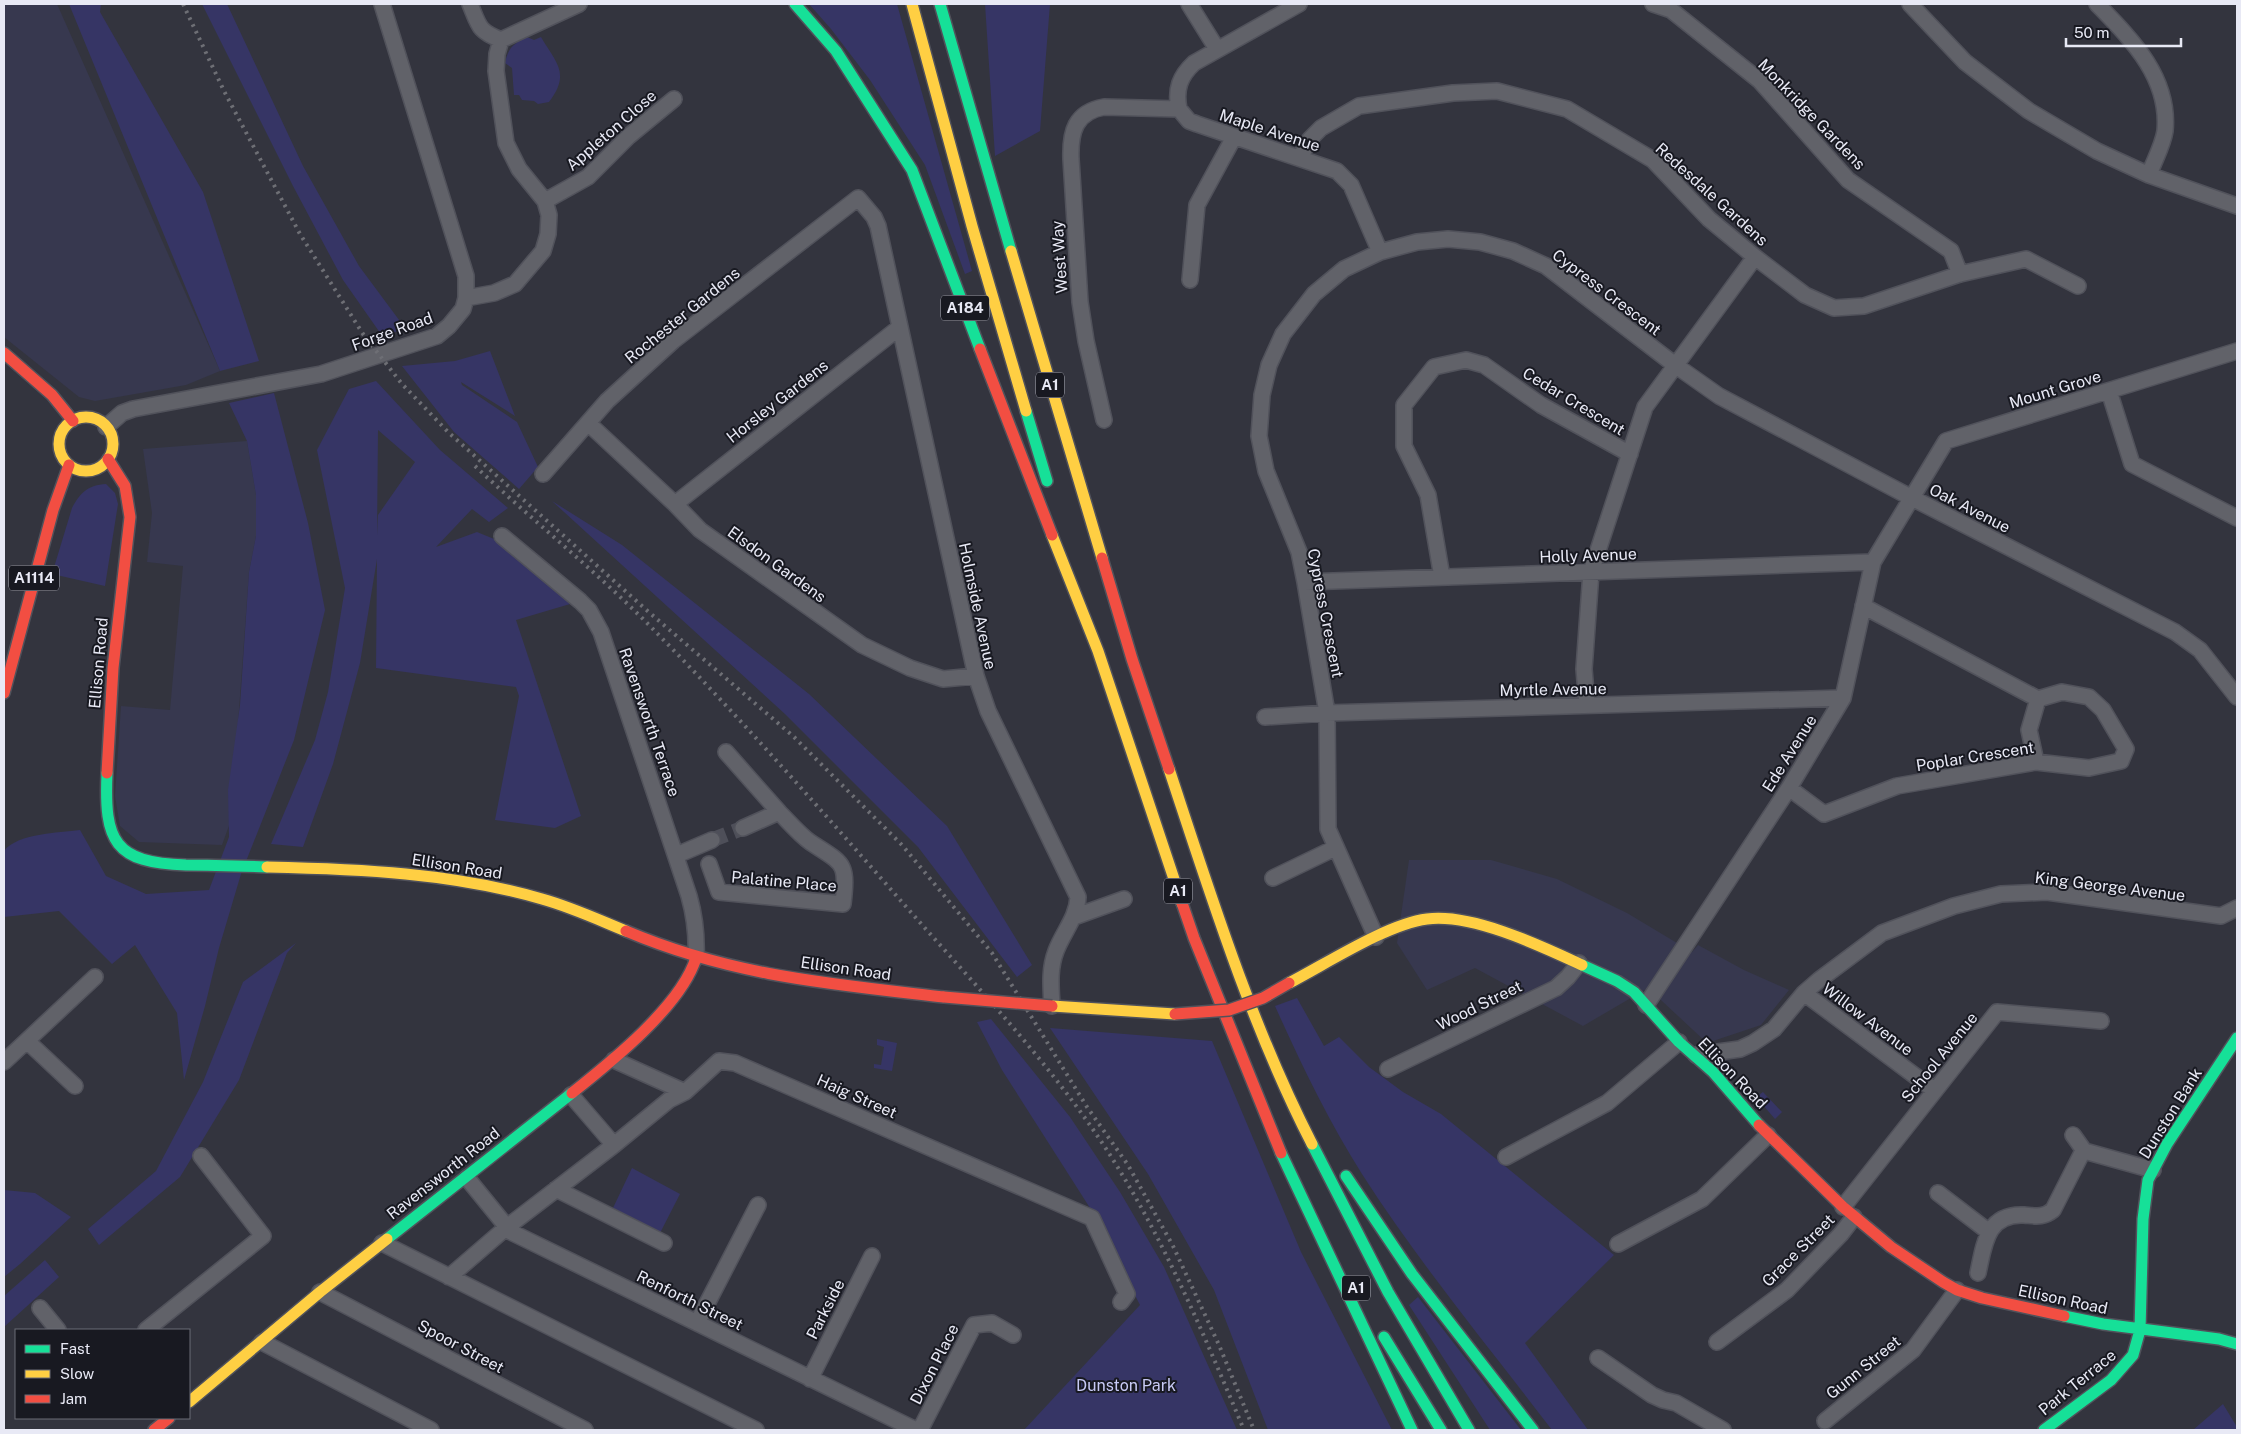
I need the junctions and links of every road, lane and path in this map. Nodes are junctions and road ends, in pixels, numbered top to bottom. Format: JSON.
{"nodes":[{"id":1,"x":382,"y":4,"type":"edge"},
{"id":2,"x":470,"y":4,"type":"edge"},
{"id":3,"x":579,"y":4,"type":"edge"},
{"id":4,"x":795,"y":4,"type":"edge"},
{"id":5,"x":912,"y":4,"type":"edge"},
{"id":6,"x":940,"y":4,"type":"edge"},
{"id":7,"x":1189,"y":4,"type":"edge"},
{"id":8,"x":1299,"y":4,"type":"edge"},
{"id":9,"x":1653,"y":4,"type":"edge"},
{"id":10,"x":1910,"y":4,"type":"edge"},
{"id":11,"x":2096,"y":4,"type":"edge"},
{"id":12,"x":501,"y":40,"type":"junction"},
{"id":13,"x":963,"y":43,"type":"dead end"},
{"id":14,"x":1217,"y":49,"type":"junction"},
{"id":15,"x":674,"y":99,"type":"dead end"},
{"id":16,"x":1179,"y":109,"type":"junction"},
{"id":17,"x":969,"y":110,"type":"junction"},
{"id":18,"x":1234,"y":137,"type":"junction"},
{"id":19,"x":1300,"y":158,"type":"junction"},
{"id":20,"x":2150,"y":175,"type":"junction"},
{"id":21,"x":858,"y":198,"type":"joint"},
{"id":22,"x":544,"y":201,"type":"junction"},
{"id":23,"x":2237,"y":206,"type":"edge"},
{"id":24,"x":1380,"y":252,"type":"junction"},
{"id":25,"x":1755,"y":257,"type":"junction"},
{"id":26,"x":1960,"y":274,"type":"junction"},
{"id":27,"x":1190,"y":280,"type":"dead end"},
{"id":28,"x":2078,"y":286,"type":"dead end"},
{"id":29,"x":466,"y":298,"type":"junction"},
{"id":30,"x":900,"y":327,"type":"junction"},
{"id":31,"x":2237,"y":351,"type":"edge"},
{"id":32,"x":4,"y":353,"type":"edge"},
{"id":33,"x":1674,"y":365,"type":"junction"},
{"id":34,"x":2109,"y":391,"type":"junction"},
{"id":35,"x":1104,"y":420,"type":"dead end"},
{"id":36,"x":73,"y":421,"type":"junction"},
{"id":37,"x":588,"y":423,"type":"junction"},
{"id":38,"x":106,"y":427,"type":"junction"},
{"id":39,"x":1630,"y":454,"type":"junction"},
{"id":40,"x":108,"y":459,"type":"junction"},
{"id":41,"x":69,"y":465,"type":"junction"},
{"id":42,"x":543,"y":474,"type":"dead end"},
{"id":43,"x":1050,"y":492,"type":"dead end"},
{"id":44,"x":1912,"y":498,"type":"junction"},
{"id":45,"x":675,"y":504,"type":"junction"},
{"id":46,"x":2237,"y":518,"type":"edge"},
{"id":47,"x":1059,"y":521,"type":"dead end"},
{"id":48,"x":502,"y":536,"type":"dead end"},
{"id":49,"x":1873,"y":562,"type":"junction"},
{"id":50,"x":1591,"y":572,"type":"junction"},
{"id":51,"x":1442,"y":577,"type":"junction"},
{"id":52,"x":1305,"y":582,"type":"junction"},
{"id":53,"x":1863,"y":606,"type":"junction"},
{"id":54,"x":1092,"y":635,"type":"junction"},
{"id":55,"x":976,"y":676,"type":"junction"},
{"id":56,"x":4,"y":693,"type":"edge"},
{"id":57,"x":2237,"y":697,"type":"edge"},
{"id":58,"x":1843,"y":698,"type":"junction"},
{"id":59,"x":2038,"y":699,"type":"junction"},
{"id":60,"x":1587,"y":705,"type":"junction"},
{"id":61,"x":1326,"y":713,"type":"junction"},
{"id":62,"x":1264,"y":717,"type":"dead end"},
{"id":63,"x":726,"y":752,"type":"dead end"},
{"id":64,"x":2036,"y":762,"type":"junction"},
{"id":65,"x":1789,"y":788,"type":"junction"},
{"id":66,"x":779,"y":812,"type":"junction"},
{"id":67,"x":743,"y":828,"type":"tunnel mouth"},
{"id":68,"x":712,"y":840,"type":"tunnel mouth"},
{"id":69,"x":1335,"y":848,"type":"junction"},
{"id":70,"x":677,"y":855,"type":"junction"},
{"id":71,"x":709,"y":864,"type":"dead end"},
{"id":72,"x":1273,"y":878,"type":"dead end"},
{"id":73,"x":1124,"y":898,"type":"dead end"},
{"id":74,"x":2237,"y":908,"type":"edge"},
{"id":75,"x":1074,"y":917,"type":"junction"},
{"id":76,"x":1376,"y":937,"type":"junction"},
{"id":77,"x":696,"y":958,"type":"junction"},
{"id":78,"x":1579,"y":963,"type":"junction"},
{"id":79,"x":95,"y":977,"type":"dead end"},
{"id":80,"x":1804,"y":993,"type":"junction"},
{"id":81,"x":1646,"y":1005,"type":"junction"},
{"id":82,"x":1052,"y":1006,"type":"junction"},
{"id":83,"x":2101,"y":1021,"type":"dead end"},
{"id":84,"x":1258,"y":1024,"type":"junction"},
{"id":85,"x":2237,"y":1038,"type":"edge"},
{"id":86,"x":27,"y":1041,"type":"junction"},
{"id":87,"x":1679,"y":1042,"type":"junction"},
{"id":88,"x":1696,"y":1055,"type":"junction"},
{"id":89,"x":614,"y":1060,"type":"junction"},
{"id":90,"x":4,"y":1062,"type":"edge"},
{"id":91,"x":1388,"y":1070,"type":"dead end"},
{"id":92,"x":76,"y":1086,"type":"dead end"},
{"id":93,"x":1934,"y":1090,"type":"junction"},
{"id":94,"x":685,"y":1092,"type":"junction"},
{"id":95,"x":571,"y":1096,"type":"junction"},
{"id":96,"x":1307,"y":1108,"type":"dead end"},
{"id":97,"x":1768,"y":1135,"type":"junction"},
{"id":98,"x":2073,"y":1135,"type":"dead end"},
{"id":99,"x":612,"y":1142,"type":"junction"},
{"id":100,"x":1276,"y":1142,"type":"junction"},
{"id":101,"x":2085,"y":1152,"type":"junction"},
{"id":102,"x":201,"y":1156,"type":"dead end"},
{"id":103,"x":1506,"y":1158,"type":"dead end"},
{"id":104,"x":1342,"y":1168,"type":"dead end"},
{"id":105,"x":2153,"y":1170,"type":"junction"},
{"id":106,"x":467,"y":1178,"type":"junction"},
{"id":107,"x":556,"y":1189,"type":"junction"},
{"id":108,"x":1938,"y":1194,"type":"dead end"},
{"id":109,"x":758,"y":1205,"type":"dead end"},
{"id":110,"x":1842,"y":1206,"type":"junction"},
{"id":111,"x":1854,"y":1217,"type":"junction"},
{"id":112,"x":507,"y":1227,"type":"junction"},
{"id":113,"x":1989,"y":1232,"type":"junction"},
{"id":114,"x":382,"y":1243,"type":"junction"},
{"id":115,"x":664,"y":1243,"type":"dead end"},
{"id":116,"x":1618,"y":1244,"type":"dead end"},
{"id":117,"x":872,"y":1256,"type":"dead end"},
{"id":118,"x":1978,"y":1274,"type":"dead end"},
{"id":119,"x":449,"y":1278,"type":"junction"},
{"id":120,"x":1957,"y":1290,"type":"junction"},
{"id":121,"x":320,"y":1292,"type":"junction"},
{"id":122,"x":1121,"y":1302,"type":"dead end"},
{"id":123,"x":40,"y":1308,"type":"dead end"},
{"id":124,"x":697,"y":1323,"type":"junction"},
{"id":125,"x":57,"y":1329,"type":"edge"},
{"id":126,"x":147,"y":1329,"type":"edge"},
{"id":127,"x":2140,"y":1330,"type":"junction"},
{"id":128,"x":1013,"y":1335,"type":"dead end"},
{"id":129,"x":262,"y":1342,"type":"junction"},
{"id":130,"x":1717,"y":1342,"type":"dead end"},
{"id":131,"x":2237,"y":1344,"type":"edge"},
{"id":132,"x":1598,"y":1358,"type":"dead end"},
{"id":133,"x":810,"y":1379,"type":"junction"},
{"id":134,"x":190,"y":1399,"type":"edge"},
{"id":135,"x":168,"y":1419,"type":"edge"},
{"id":136,"x":1825,"y":1421,"type":"dead end"},
{"id":137,"x":154,"y":1430,"type":"edge"},
{"id":138,"x":431,"y":1430,"type":"edge"},
{"id":139,"x":585,"y":1430,"type":"edge"},
{"id":140,"x":756,"y":1430,"type":"edge"},
{"id":141,"x":916,"y":1430,"type":"edge"},
{"id":142,"x":920,"y":1430,"type":"edge"},
{"id":143,"x":1412,"y":1430,"type":"edge"},
{"id":144,"x":1441,"y":1430,"type":"edge"},
{"id":145,"x":1469,"y":1430,"type":"edge"},
{"id":146,"x":1533,"y":1430,"type":"edge"},
{"id":147,"x":1723,"y":1430,"type":"edge"},
{"id":148,"x":2044,"y":1430,"type":"edge"}],
"edges":[{"from":1,"to":29,"type":"street","name":"Forge Road"},
{"from":2,"to":12,"type":"street"},
{"from":3,"to":12,"type":"street"},
{"from":4,"to":54,"type":"main road","number":"A184"},
{"from":5,"to":43,"type":"main road","number":"A1"},
{"from":6,"to":17,"type":"main road","number":"A1"},
{"from":7,"to":14,"type":"street"},
{"from":8,"to":14,"type":"street"},
{"from":9,"to":26,"type":"street","name":"Monkridge Gardens"},
{"from":10,"to":20,"type":"street"},
{"from":11,"to":20,"type":"street"},
{"from":12,"to":22,"type":"street"},
{"from":13,"to":17,"type":"main road","number":"A1"},
{"from":14,"to":16,"type":"street"},
{"from":15,"to":22,"type":"street","name":"Appleton Close"},
{"from":16,"to":18,"type":"street","name":"Maple Avenue"},
{"from":16,"to":35,"type":"street","name":"West Way"},
{"from":17,"to":84,"type":"main road","number":"A1"},
{"from":18,"to":19,"type":"street","name":"Maple Avenue"},
{"from":18,"to":27,"type":"street"},
{"from":19,"to":24,"type":"street","name":"Maple Avenue"},
{"from":19,"to":25,"type":"street","name":"Redesdale Gardens"},
{"from":20,"to":23,"type":"street"},
{"from":21,"to":30,"type":"street","name":"Holmside Avenue"},
{"from":21,"to":37,"type":"street","name":"Rochester Gardens"},
{"from":22,"to":29,"type":"street"},
{"from":24,"to":33,"type":"street","name":"Cypress Crescent"},
{"from":24,"to":52,"type":"street","name":"Cypress Crescent"},
{"from":25,"to":26,"type":"street","name":"Redesdale Gardens"},
{"from":25,"to":33,"type":"street"},
{"from":26,"to":28,"type":"street","name":"Redesdale Gardens"},
{"from":29,"to":38,"type":"street","name":"Forge Road"},
{"from":30,"to":45,"type":"street","name":"Horsley Gardens"},
{"from":30,"to":55,"type":"street","name":"Holmside Avenue"},
{"from":31,"to":34,"type":"street","name":"Mount Grove"},
{"from":32,"to":36,"type":"main road"},
{"from":33,"to":39,"type":"street"},
{"from":33,"to":44,"type":"street","name":"Oak Avenue"},
{"from":34,"to":44,"type":"street","name":"Mount Grove"},
{"from":34,"to":46,"type":"street"},
{"from":36,"to":38,"type":"main road"},
{"from":36,"to":41,"type":"main road"},
{"from":37,"to":42,"type":"street","name":"Rochester Gardens"},
{"from":37,"to":45,"type":"street","name":"Elsdon Gardens"},
{"from":38,"to":40,"type":"main road"},
{"from":39,"to":50,"type":"street"},
{"from":39,"to":51,"type":"street","name":"Cedar Crescent"},
{"from":40,"to":41,"type":"main road"},
{"from":40,"to":77,"type":"main road","name":"Ellison Road"},
{"from":41,"to":56,"type":"main road","number":"A1114"},
{"from":44,"to":49,"type":"street","name":"Ede Avenue"},
{"from":44,"to":57,"type":"street","name":"Oak Avenue"},
{"from":45,"to":55,"type":"street","name":"Elsdon Gardens"},
{"from":47,"to":54,"type":"main road","number":"A1"},
{"from":48,"to":70,"type":"street","name":"Ravensworth Terrace"},
{"from":49,"to":50,"type":"street","name":"Holly Avenue"},
{"from":49,"to":53,"type":"street","name":"Ede Avenue"},
{"from":50,"to":51,"type":"street","name":"Holly Avenue"},
{"from":50,"to":60,"type":"street"},
{"from":51,"to":52,"type":"street","name":"Holly Avenue"},
{"from":52,"to":61,"type":"street","name":"Cypress Crescent"},
{"from":53,"to":58,"type":"street","name":"Ede Avenue"},
{"from":53,"to":59,"type":"street"},
{"from":54,"to":100,"type":"main road","number":"A1"},
{"from":55,"to":75,"type":"street","name":"Holmside Avenue"},
{"from":58,"to":60,"type":"street","name":"Myrtle Avenue"},
{"from":58,"to":65,"type":"street","name":"Ede Avenue"},
{"from":59,"to":64,"type":"street"},
{"from":59,"to":64,"type":"street","name":"Poplar Crescent"},
{"from":60,"to":61,"type":"street","name":"Myrtle Avenue"},
{"from":61,"to":62,"type":"street","name":"Myrtle Avenue"},
{"from":61,"to":69,"type":"street","name":"Cypress Crescent"},
{"from":63,"to":66,"type":"street","name":"Palatine Place"},
{"from":64,"to":65,"type":"street","name":"Poplar Crescent"},
{"from":65,"to":81,"type":"street","name":"Ede Avenue"},
{"from":66,"to":67,"type":"street"},
{"from":66,"to":71,"type":"street","name":"Palatine Place"},
{"from":68,"to":70,"type":"street"},
{"from":69,"to":72,"type":"street"},
{"from":69,"to":76,"type":"street","name":"Cypress Crescent"},
{"from":70,"to":77,"type":"street","name":"Ravensworth Terrace"},
{"from":73,"to":75,"type":"street"},
{"from":74,"to":80,"type":"street","name":"King George Avenue"},
{"from":75,"to":82,"type":"street","name":"Holmside Avenue"},
{"from":76,"to":78,"type":"main road","name":"Ellison Road"},
{"from":76,"to":82,"type":"main road","name":"Ellison Road","bridge":true},
{"from":77,"to":82,"type":"main road","name":"Ellison Road","bridge":true},
{"from":77,"to":89,"type":"main road","name":"Ravensworth Road"},
{"from":78,"to":81,"type":"main road","name":"Ellison Road"},
{"from":78,"to":91,"type":"street","name":"Wood Street"},
{"from":79,"to":86,"type":"street"},
{"from":80,"to":88,"type":"street","name":"King George Avenue"},
{"from":80,"to":93,"type":"street","name":"Willow Avenue"},
{"from":81,"to":87,"type":"main road","name":"Ellison Road"},
{"from":83,"to":93,"type":"street","name":"School Avenue"},
{"from":84,"to":96,"type":"main road"},
{"from":84,"to":145,"type":"main road","number":"A1"},
{"from":85,"to":105,"type":"main road","name":"Dunston Bank"},
{"from":86,"to":90,"type":"street"},
{"from":86,"to":92,"type":"street"},
{"from":87,"to":88,"type":"main road","name":"Ellison Road"},
{"from":87,"to":103,"type":"street"},
{"from":88,"to":97,"type":"main road","name":"Ellison Road"},
{"from":89,"to":94,"type":"street"},
{"from":89,"to":95,"type":"main road","name":"Ravensworth Road"},
{"from":93,"to":110,"type":"street","name":"School Avenue"},
{"from":94,"to":99,"type":"street","name":"Haig Street"},
{"from":94,"to":122,"type":"street","name":"Haig Street"},
{"from":95,"to":99,"type":"street"},
{"from":95,"to":106,"type":"main road","name":"Ravensworth Road"},
{"from":97,"to":110,"type":"main road","name":"Ellison Road"},
{"from":97,"to":116,"type":"street"},
{"from":98,"to":101,"type":"street"},
{"from":99,"to":107,"type":"street","name":"Haig Street"},
{"from":100,"to":143,"type":"main road"},
{"from":100,"to":144,"type":"main road","number":"A1"},
{"from":101,"to":105,"type":"street"},
{"from":101,"to":113,"type":"street"},
{"from":102,"to":126,"type":"street"},
{"from":104,"to":146,"type":"main road"},
{"from":105,"to":127,"type":"main road","name":"Dunston Bank"},
{"from":106,"to":112,"type":"street","name":"Renforth Street"},
{"from":106,"to":114,"type":"main road","name":"Ravensworth Road"},
{"from":107,"to":112,"type":"street","name":"Haig Street"},
{"from":107,"to":115,"type":"street"},
{"from":108,"to":113,"type":"street"},
{"from":109,"to":124,"type":"street"},
{"from":110,"to":111,"type":"main road","name":"Ellison Road"},
{"from":111,"to":120,"type":"main road","name":"Ellison Road"},
{"from":111,"to":130,"type":"street","name":"Grace Street"},
{"from":112,"to":119,"type":"street","name":"Haig Street"},
{"from":112,"to":124,"type":"street","name":"Renforth Street"},
{"from":113,"to":118,"type":"street"},
{"from":114,"to":119,"type":"street"},
{"from":114,"to":121,"type":"main road","name":"Ravensworth Road"},
{"from":117,"to":133,"type":"street","name":"Parkside"},
{"from":119,"to":140,"type":"street"},
{"from":120,"to":127,"type":"main road","name":"Ellison Road"},
{"from":120,"to":136,"type":"street","name":"Gunn Street"},
{"from":121,"to":129,"type":"main road","name":"Ravensworth Road"},
{"from":121,"to":139,"type":"street","name":"Spoor Street"},
{"from":123,"to":125,"type":"street"},
{"from":124,"to":133,"type":"street","name":"Renforth Street"},
{"from":127,"to":131,"type":"main road","name":"Ellison Road"},
{"from":127,"to":148,"type":"main road","name":"Park Terrace"},
{"from":128,"to":142,"type":"street","name":"Dixon Place"},
{"from":129,"to":134,"type":"main road","name":"Ravensworth Road"},
{"from":129,"to":138,"type":"street"},
{"from":132,"to":147,"type":"street"},
{"from":133,"to":141,"type":"street","name":"Renforth Street"},
{"from":135,"to":137,"type":"main road"}]}
